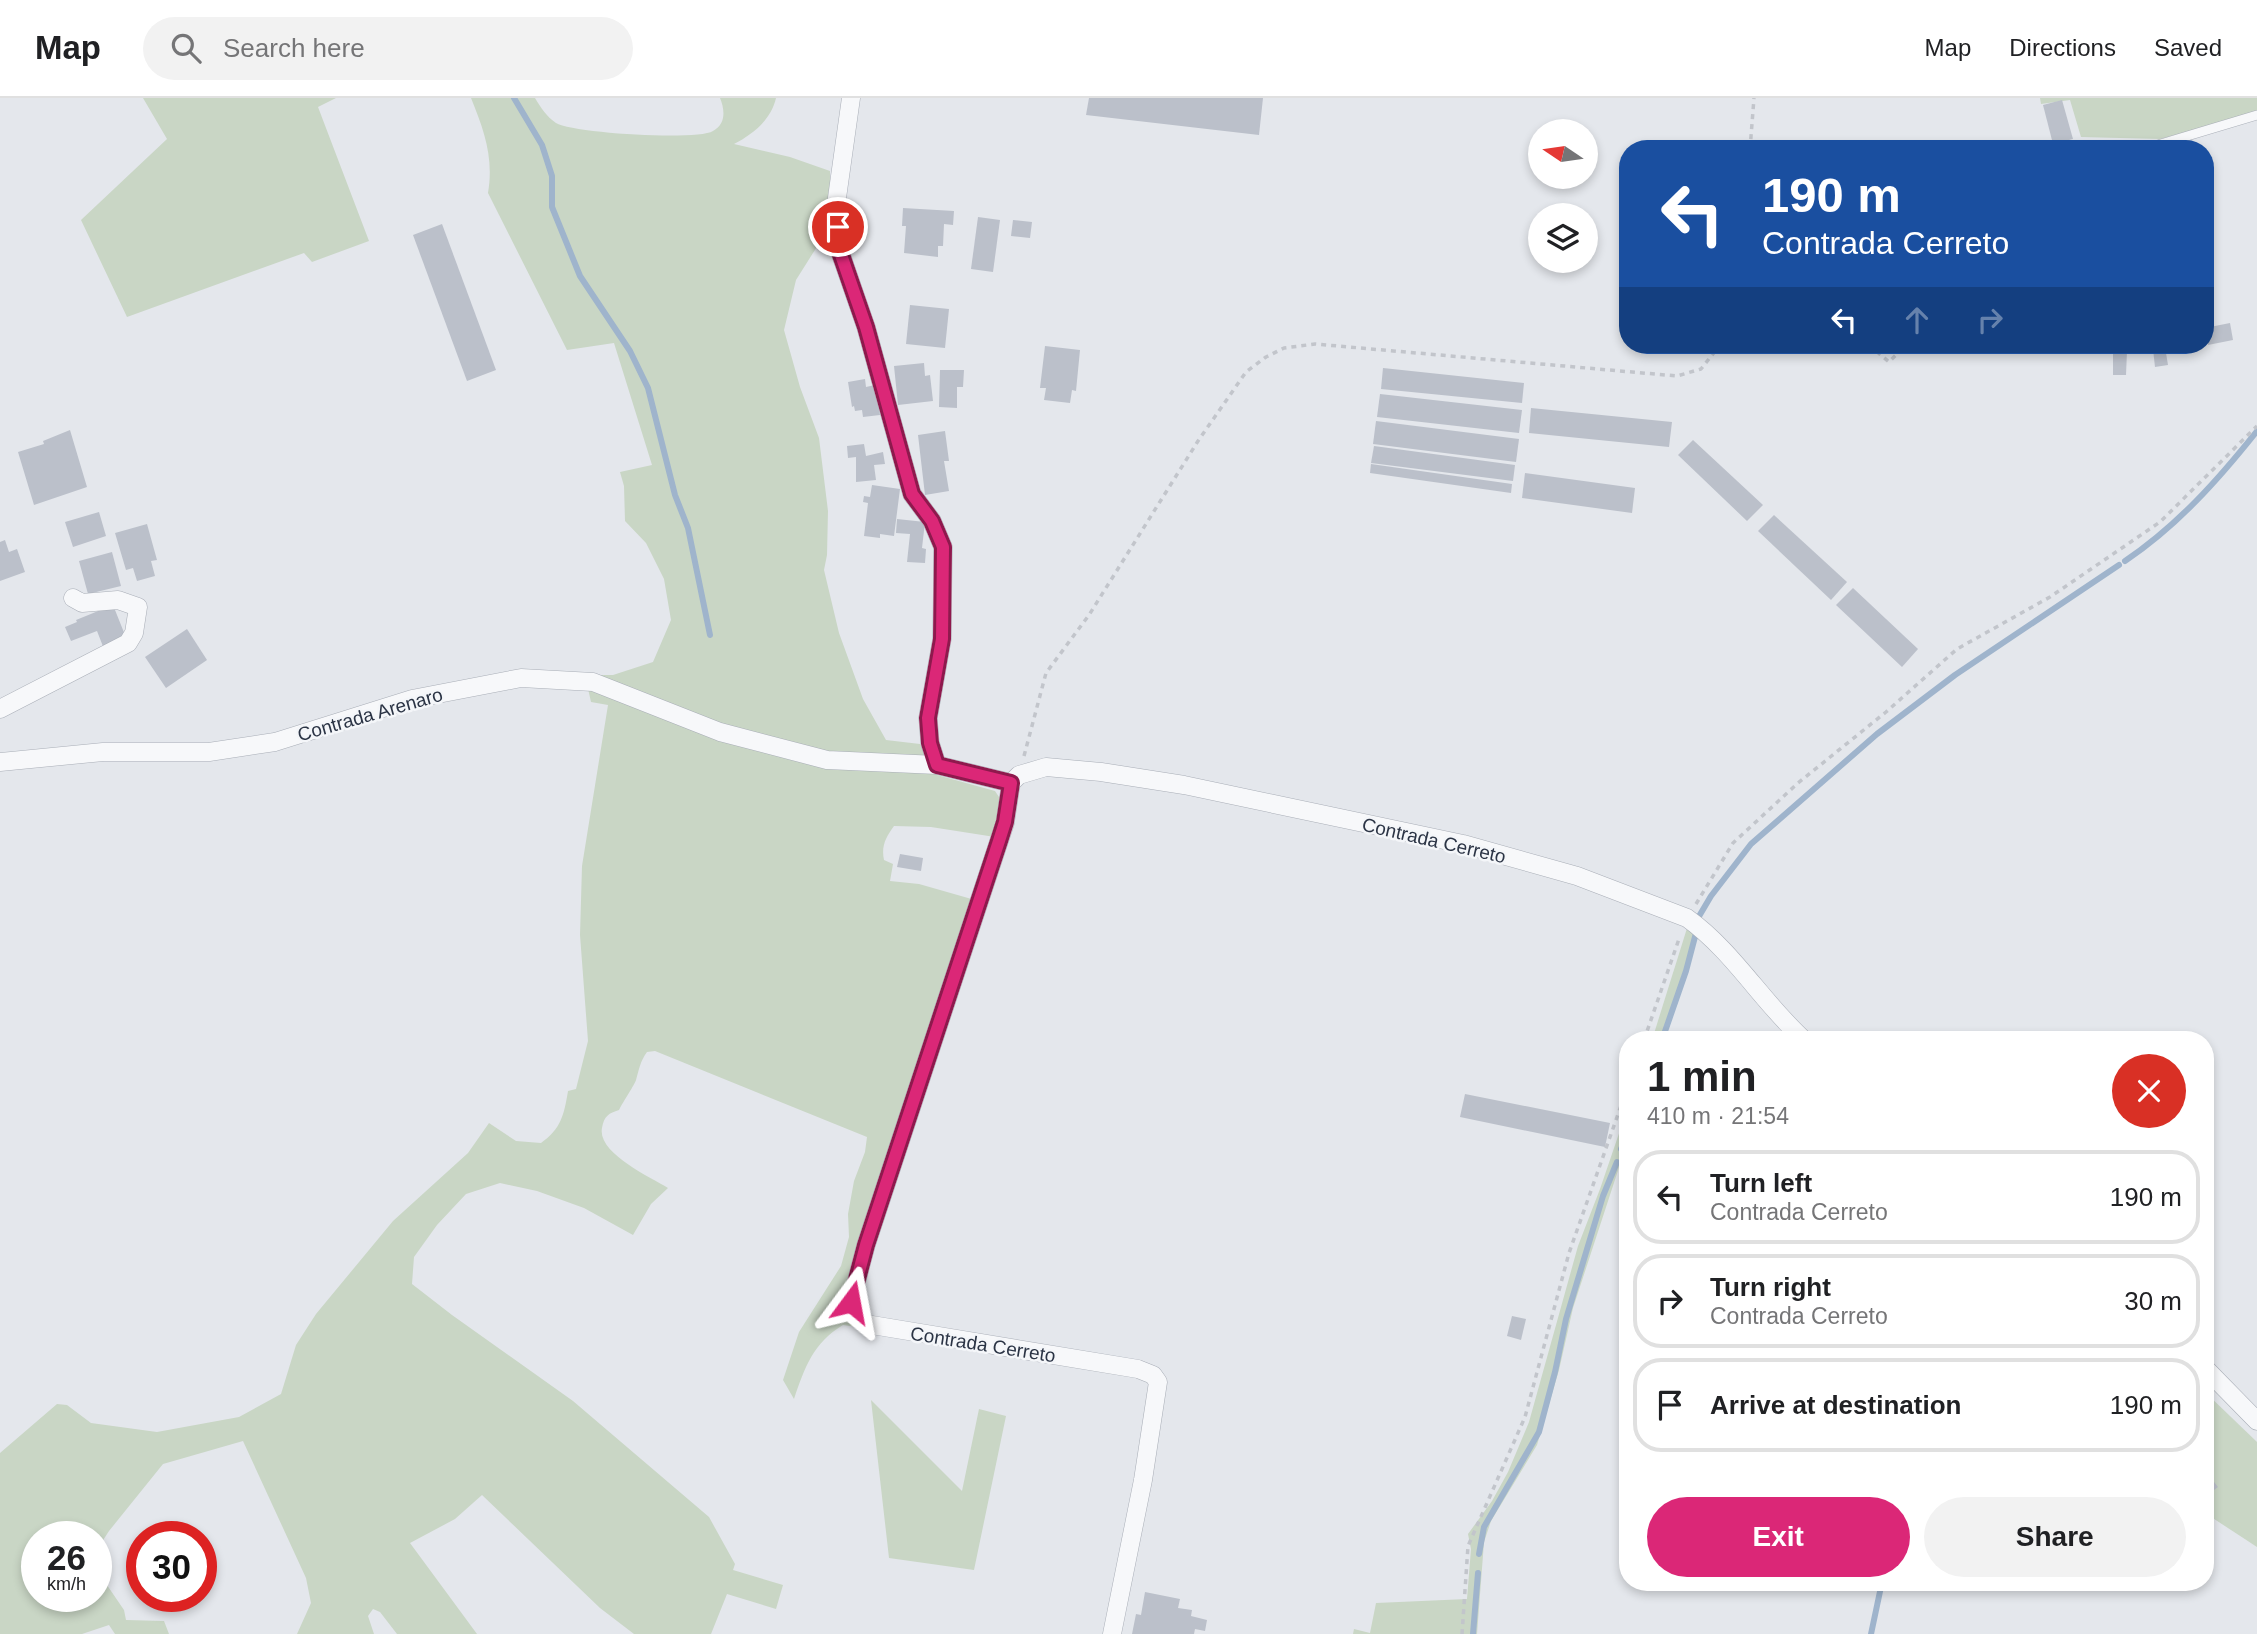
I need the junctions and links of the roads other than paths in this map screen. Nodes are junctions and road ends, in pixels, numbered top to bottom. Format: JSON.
{"nodes":[{"id":1,"x":851,"y":98,"type":"edge"},
{"id":2,"x":2257,"y":115,"type":"edge"},
{"id":3,"x":2174,"y":140,"type":"edge"},
{"id":4,"x":73,"y":598,"type":"dead end"},
{"id":5,"x":0,"y":709,"type":"edge"},
{"id":6,"x":0,"y":762,"type":"edge"},
{"id":7,"x":937,"y":765,"type":"junction"},
{"id":8,"x":1015,"y":779,"type":"junction"},
{"id":9,"x":1794,"y":1031,"type":"edge"},
{"id":10,"x":2214,"y":1377,"type":"edge"},
{"id":11,"x":2257,"y":1421,"type":"edge"},
{"id":12,"x":1112,"y":1634,"type":"edge"}],
"edges":[{"from":1,"to":7,"type":"street"},
{"from":2,"to":3,"type":"lane"},
{"from":4,"to":5,"type":"street"},
{"from":6,"to":7,"type":"street","name":"Contrada Arenaro"},
{"from":7,"to":8,"type":"street","name":"Contrada Cerreto"},
{"from":8,"to":9,"type":"street","name":"Contrada Cerreto"},
{"from":8,"to":12,"type":"street","name":"Contrada Cerreto"},
{"from":10,"to":11,"type":"street"}]}
